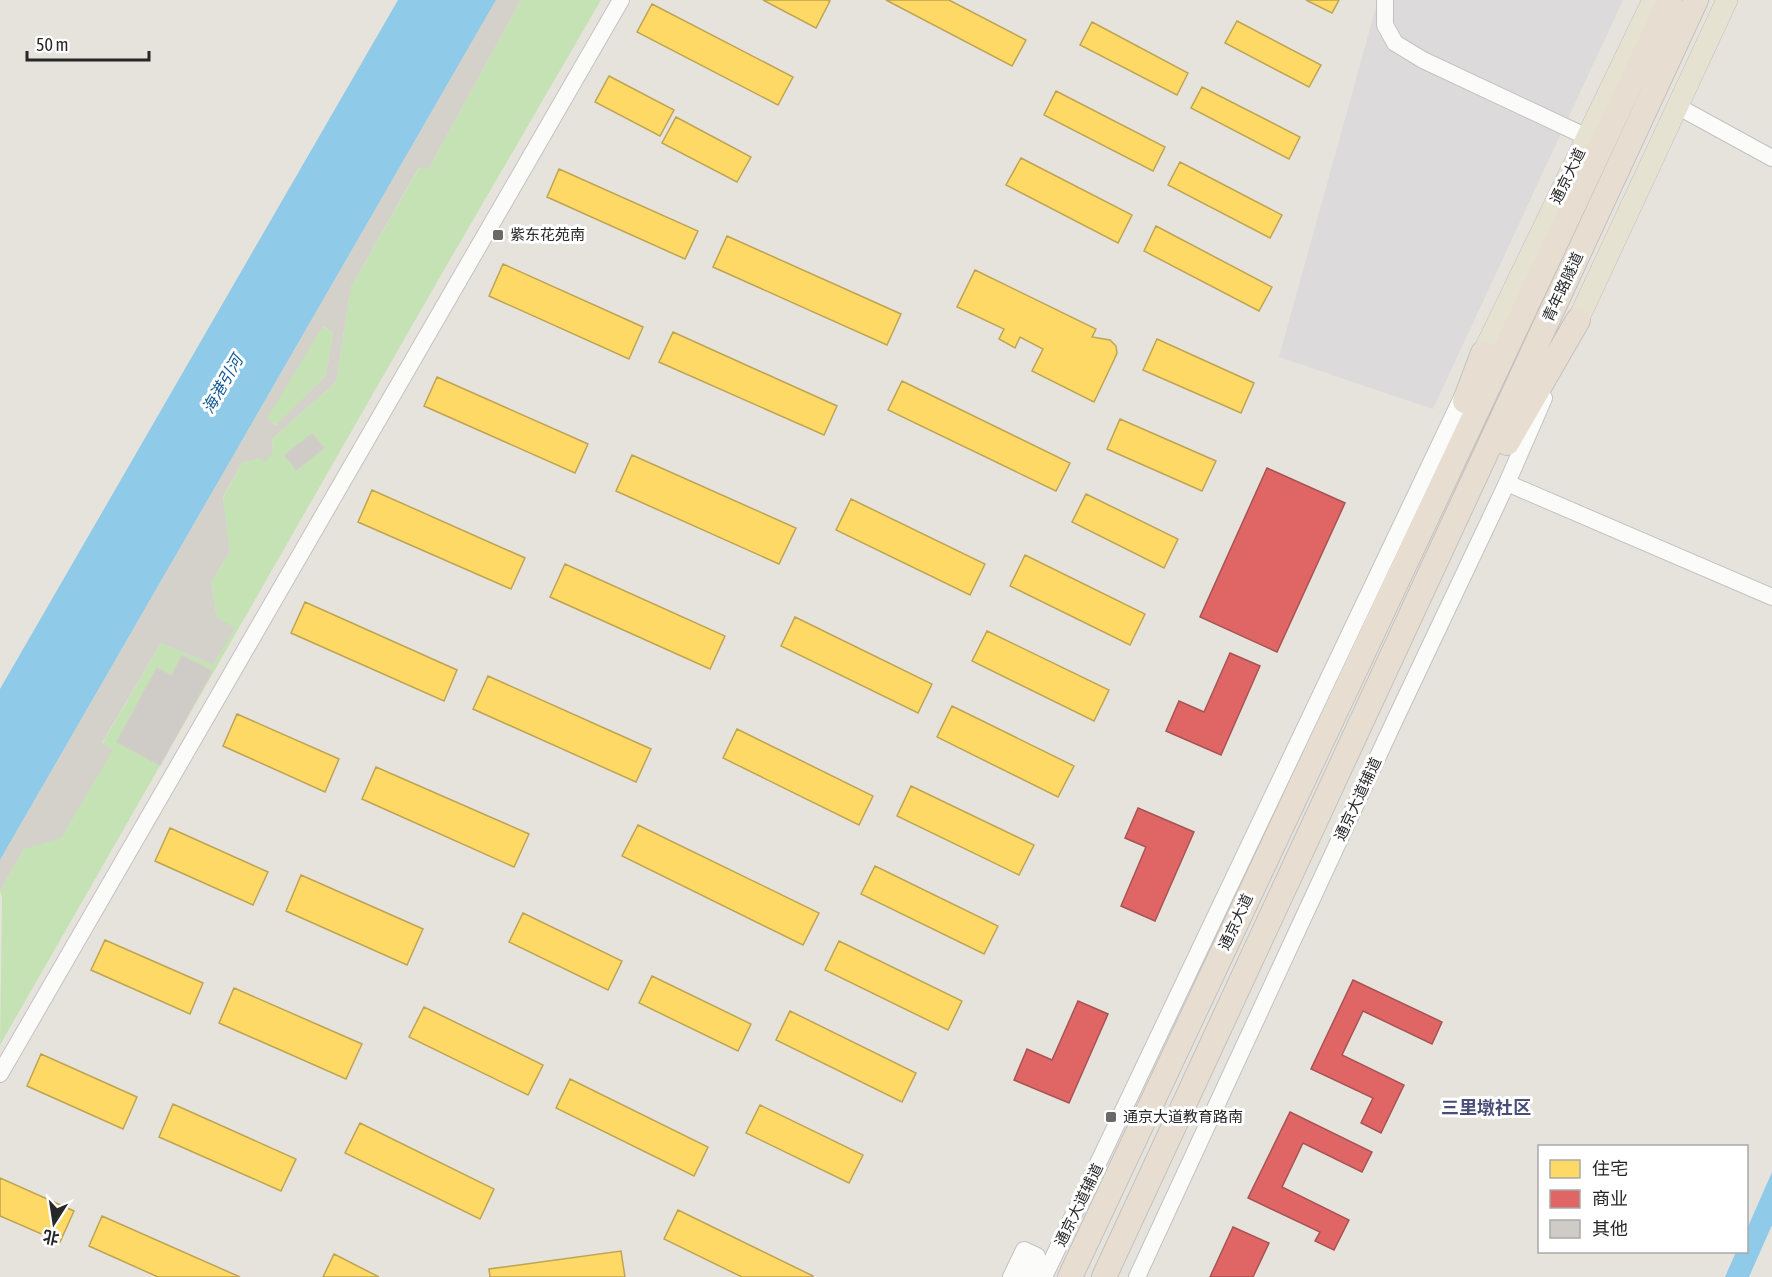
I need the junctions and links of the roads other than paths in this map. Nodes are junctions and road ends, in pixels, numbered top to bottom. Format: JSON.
{"nodes":[{"id":1,"x":621,"y":0,"type":"edge"},
{"id":2,"x":1385,"y":0,"type":"edge"},
{"id":3,"x":1653,"y":0,"type":"edge"},
{"id":4,"x":1670,"y":0,"type":"edge"},
{"id":5,"x":1696,"y":0,"type":"edge"},
{"id":6,"x":1727,"y":0,"type":"edge"},
{"id":7,"x":1677,"y":106,"type":"junction"},
{"id":8,"x":1587,"y":136,"type":"junction"},
{"id":9,"x":1772,"y":158,"type":"edge"},
{"id":10,"x":1578,"y":320,"type":"junction"},
{"id":11,"x":1483,"y":352,"type":"junction"},
{"id":12,"x":1507,"y":483,"type":"junction"},
{"id":13,"x":1402,"y":567,"type":"junction"},
{"id":14,"x":1430,"y":575,"type":"junction"},
{"id":15,"x":1772,"y":597,"type":"edge"},
{"id":16,"x":0,"y":1074,"type":"edge"},
{"id":17,"x":1011,"y":1277,"type":"edge"},
{"id":18,"x":1027,"y":1277,"type":"edge"},
{"id":19,"x":1044,"y":1277,"type":"edge"},
{"id":20,"x":1070,"y":1277,"type":"edge"},
{"id":21,"x":1104,"y":1277,"type":"edge"},
{"id":22,"x":1137,"y":1277,"type":"edge"}],
"edges":[{"from":1,"to":16,"type":"street"},
{"from":2,"to":8,"type":"street"},
{"from":3,"to":8,"type":"main road","name":"通京大道"},
{"from":4,"to":13,"type":"highway","name":"青年路隧道"},
{"from":5,"to":14,"type":"highway","name":"青年路隧道"},
{"from":6,"to":7,"type":"main road"},
{"from":7,"to":9,"type":"street"},
{"from":7,"to":10,"type":"main road"},
{"from":8,"to":11,"type":"main road","name":"通京大道"},
{"from":10,"to":12,"type":"street","name":"通京大道辅道"},
{"from":10,"to":14,"type":"highway"},
{"from":11,"to":13,"type":"highway"},
{"from":11,"to":19,"type":"street","name":"通京大道辅道"},
{"from":12,"to":15,"type":"street"},
{"from":12,"to":22,"type":"street","name":"通京大道辅道"},
{"from":13,"to":20,"type":"highway","name":"通京大道"},
{"from":14,"to":21,"type":"highway","name":"通京大道"},
{"from":17,"to":18,"type":"street"}]}
